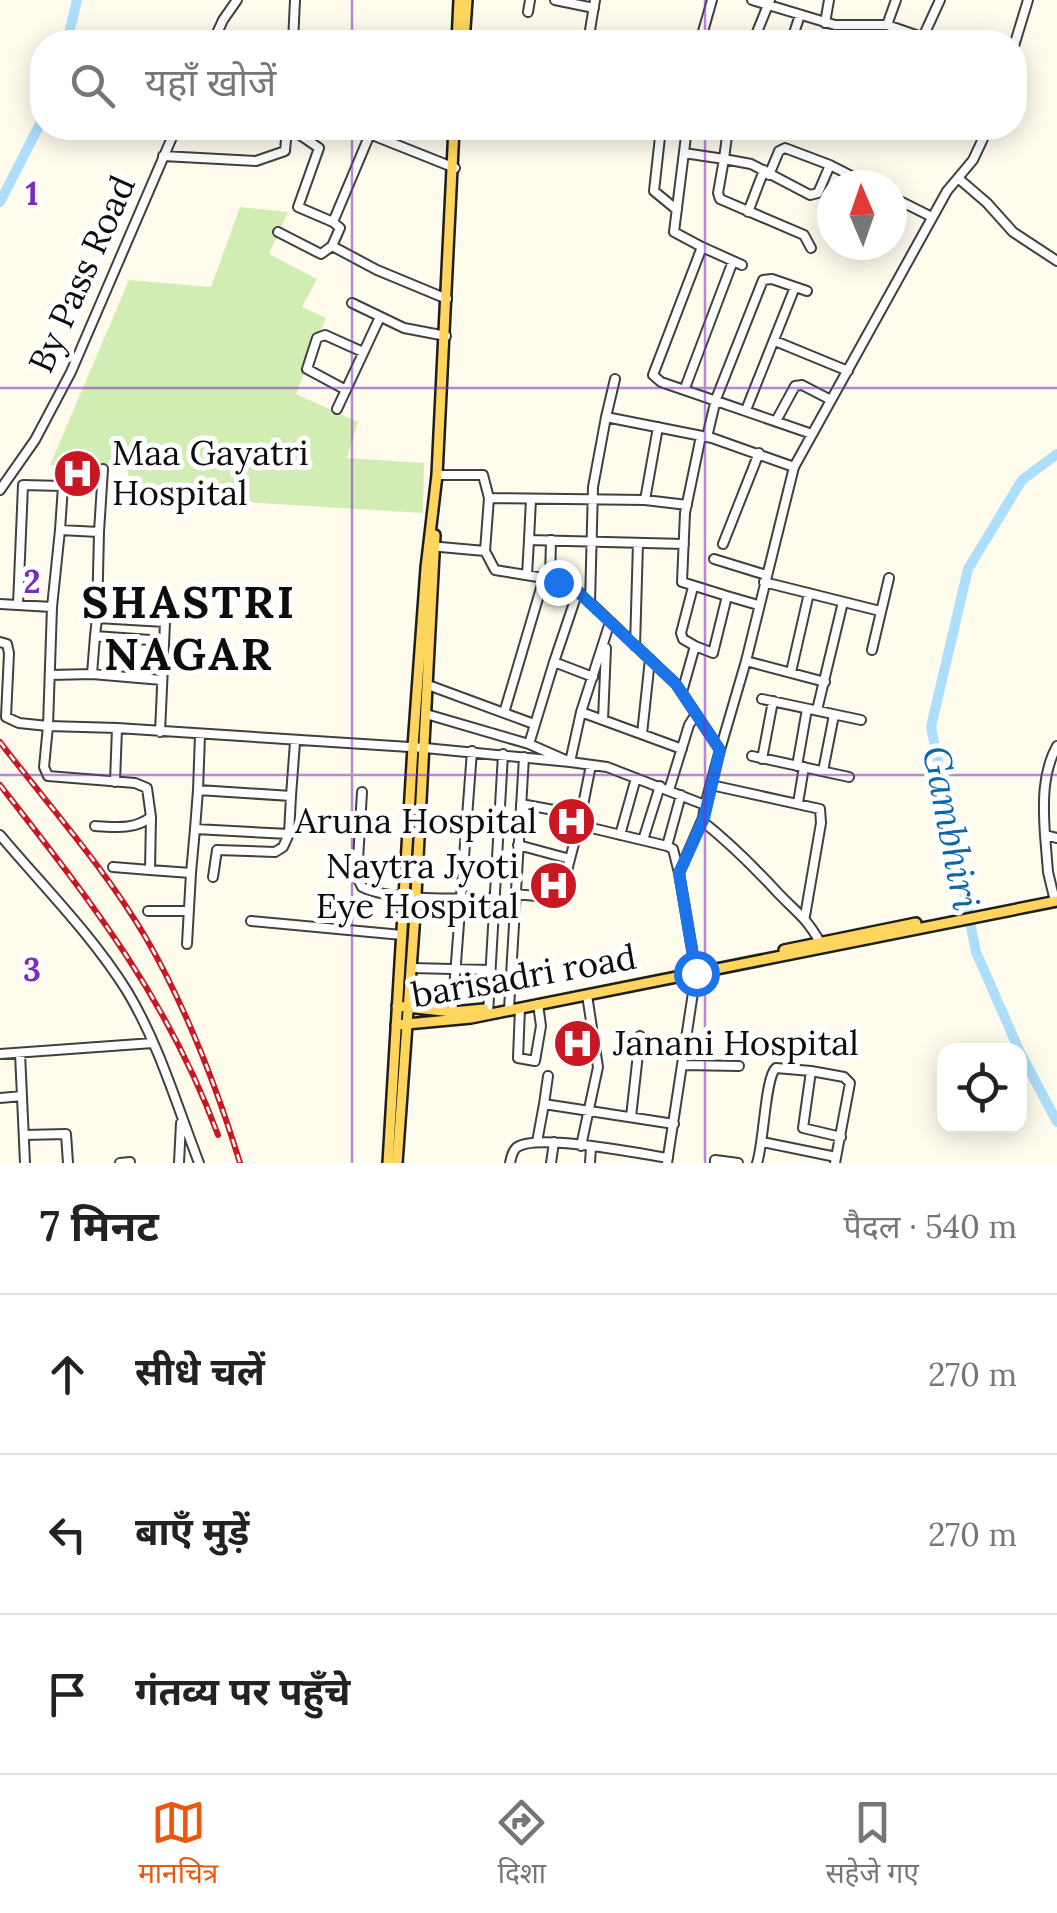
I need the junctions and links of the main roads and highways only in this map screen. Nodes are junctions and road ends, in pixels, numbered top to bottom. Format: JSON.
{"nodes":[{"id":1,"x":458,"y":0,"type":"edge"},
{"id":2,"x":467,"y":0,"type":"edge"},
{"id":3,"x":459,"y":30,"type":"edge"},
{"id":4,"x":462,"y":30,"type":"edge"},
{"id":5,"x":454,"y":140,"type":"edge"},
{"id":6,"x":432,"y":546,"type":"junction"},
{"id":7,"x":419,"y":748,"type":"junction"},
{"id":8,"x":411,"y":896,"type":"junction"},
{"id":9,"x":1056,"y":898,"type":"edge"},
{"id":10,"x":829,"y":942,"type":"junction"},
{"id":11,"x":696,"y":971,"type":"junction"},
{"id":12,"x":591,"y":993,"type":"junction"},
{"id":13,"x":398,"y":1006,"type":"junction"},
{"id":14,"x":409,"y":1007,"type":"junction"},
{"id":15,"x":513,"y":1008,"type":"junction"},
{"id":16,"x":488,"y":1012,"type":"junction"},
{"id":17,"x":452,"y":1016,"type":"junction"},
{"id":18,"x":408,"y":1024,"type":"junction"},
{"id":19,"x":396,"y":1025,"type":"junction"},
{"id":20,"x":395,"y":1127,"type":"junction"},
{"id":21,"x":388,"y":1163,"type":"edge"},
{"id":22,"x":397,"y":1163,"type":"edge"}],
"edges":[{"from":1,"to":3,"type":"main road"},
{"from":2,"to":4,"type":"main road"},
{"from":5,"to":6,"type":"main road"},
{"from":6,"to":7,"type":"main road"},
{"from":6,"to":7,"type":"main road"},
{"from":7,"to":8,"type":"main road"},
{"from":7,"to":8,"type":"main road"},
{"from":8,"to":13,"type":"main road"},
{"from":8,"to":14,"type":"main road"},
{"from":9,"to":10,"type":"main road"},
{"from":10,"to":11,"type":"main road","name":"barisadri road"},
{"from":10,"to":11,"type":"main road","name":"barisadri road"},
{"from":11,"to":12,"type":"main road","name":"barisadri road"},
{"from":12,"to":15,"type":"main road","name":"barisadri road"},
{"from":12,"to":15,"type":"main road","name":"barisadri road"},
{"from":13,"to":14,"type":"main road"},
{"from":13,"to":19,"type":"main road"},
{"from":14,"to":17,"type":"main road"},
{"from":14,"to":18,"type":"main road"},
{"from":15,"to":16,"type":"main road","name":"barisadri road"},
{"from":16,"to":17,"type":"main road","name":"barisadri road"},
{"from":16,"to":17,"type":"main road","name":"barisadri road"},
{"from":17,"to":18,"type":"main road","name":"barisadri road"},
{"from":18,"to":19,"type":"main road","name":"barisadri road"},
{"from":18,"to":20,"type":"main road"},
{"from":19,"to":20,"type":"main road"},
{"from":20,"to":21,"type":"main road"},
{"from":20,"to":22,"type":"main road"}]}
